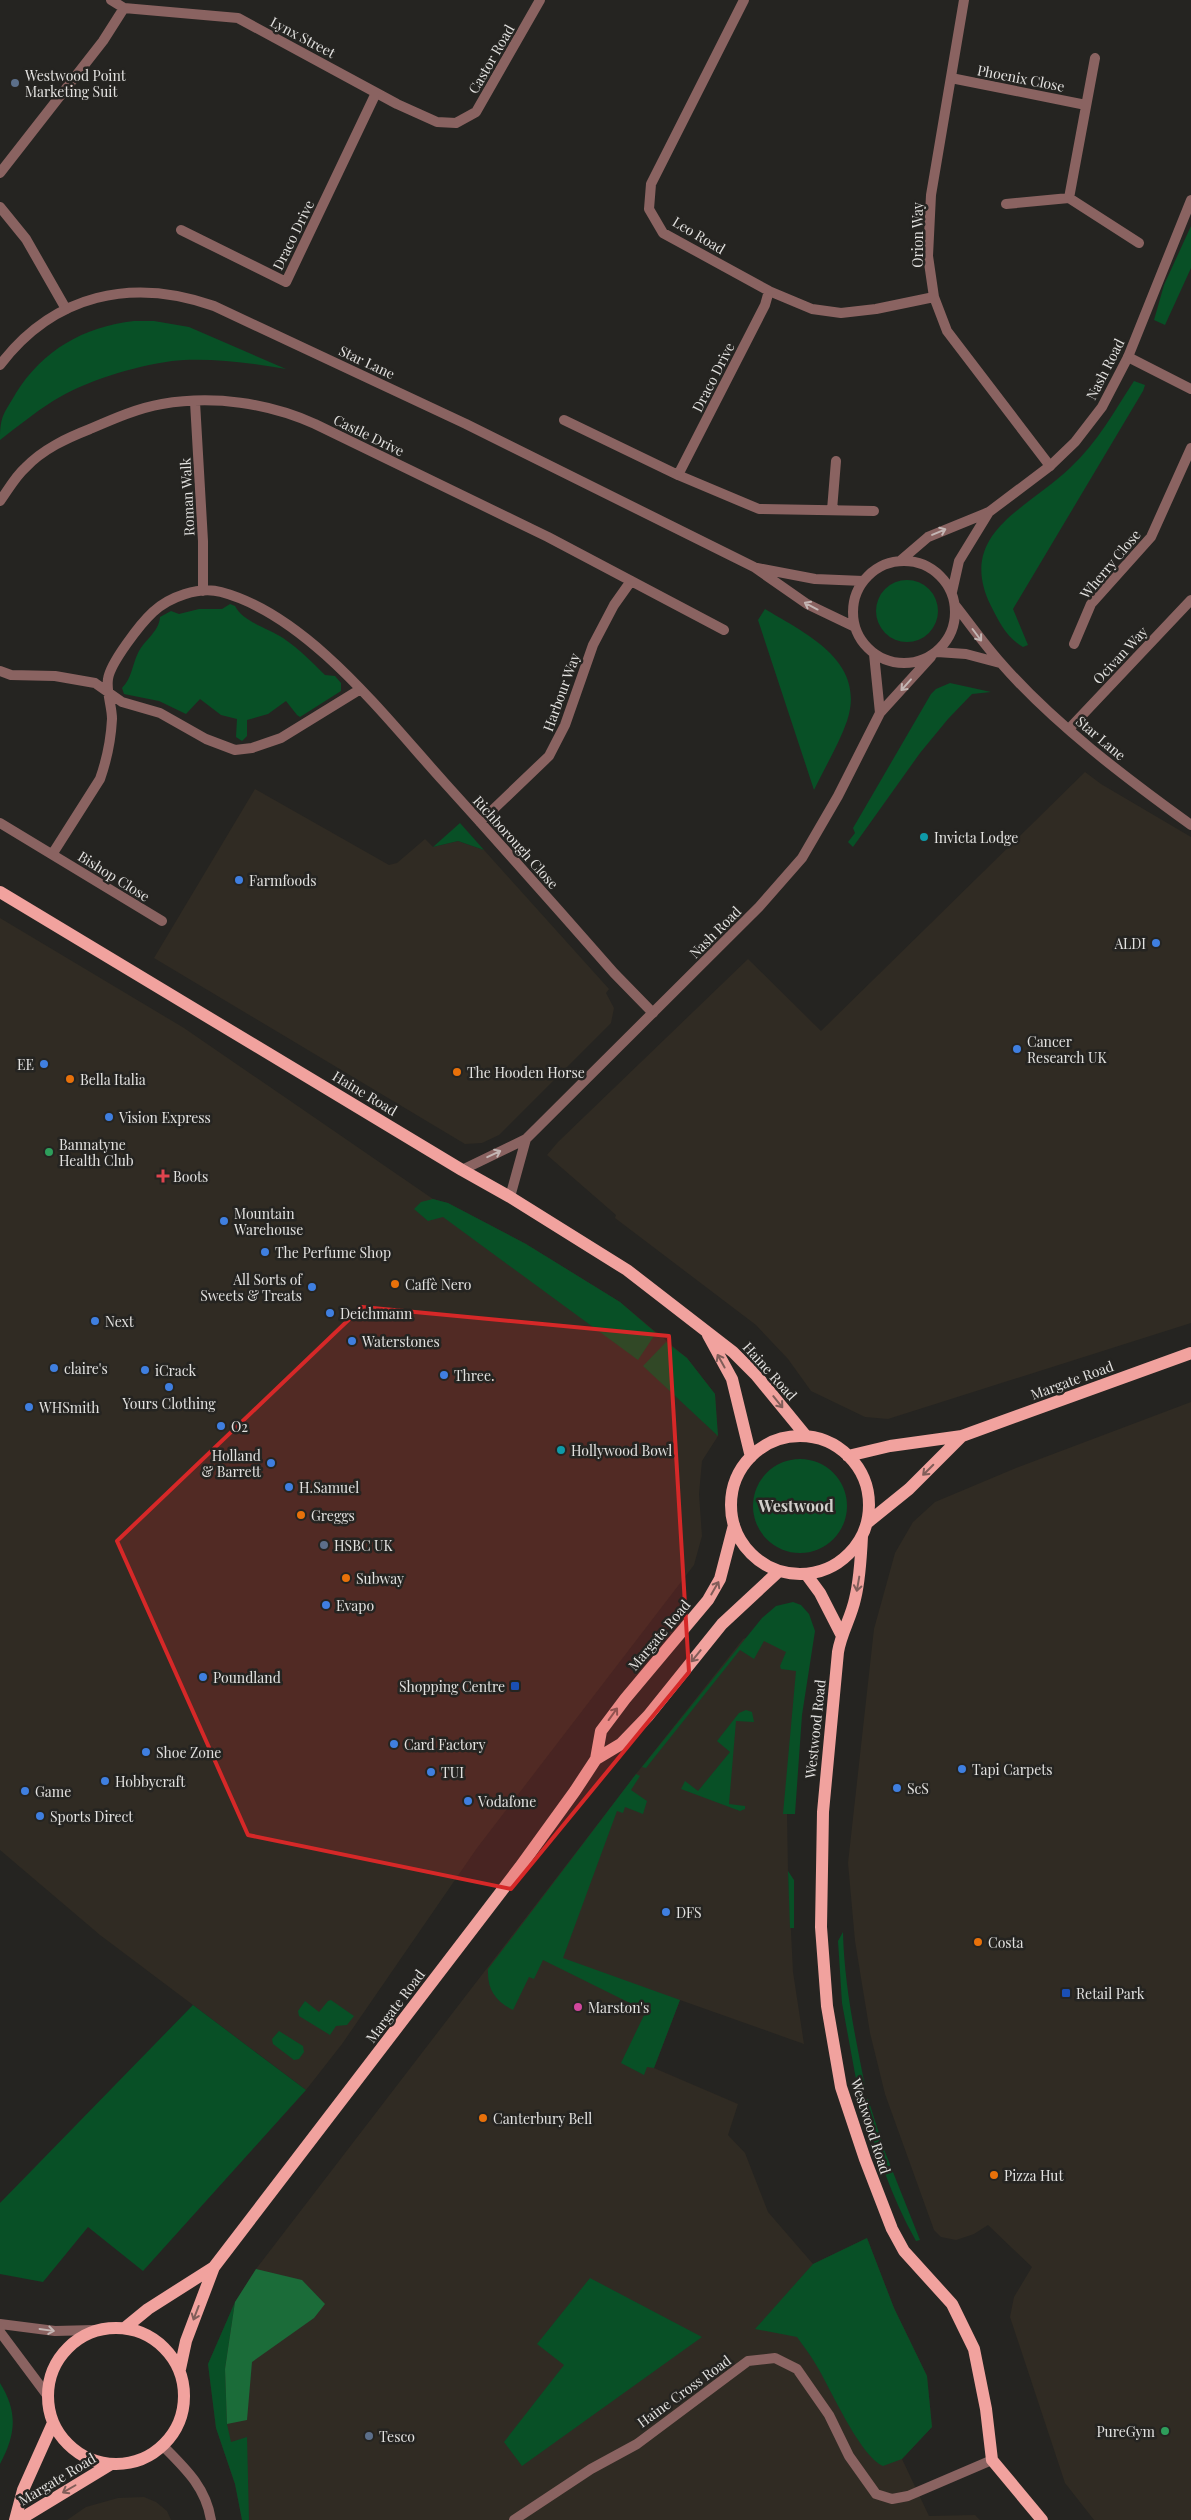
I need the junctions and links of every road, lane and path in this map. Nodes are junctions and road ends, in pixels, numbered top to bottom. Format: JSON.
{"nodes":[{"id":1,"x":111,"y":0,"type":"edge"},
{"id":2,"x":540,"y":0,"type":"edge"},
{"id":3,"x":744,"y":0,"type":"edge"},
{"id":4,"x":964,"y":0,"type":"edge"},
{"id":5,"x":124,"y":8,"type":"junction"},
{"id":6,"x":1094,"y":58,"type":"dead end"},
{"id":7,"x":951,"y":78,"type":"junction"},
{"id":8,"x":376,"y":94,"type":"junction"},
{"id":9,"x":1086,"y":105,"type":"junction"},
{"id":10,"x":456,"y":123,"type":"joint"},
{"id":11,"x":0,"y":173,"type":"edge"},
{"id":12,"x":1069,"y":198,"type":"junction"},
{"id":13,"x":1191,"y":200,"type":"edge"},
{"id":14,"x":1006,"y":204,"type":"dead end"},
{"id":15,"x":0,"y":207,"type":"edge"},
{"id":16,"x":181,"y":230,"type":"dead end"},
{"id":17,"x":1139,"y":244,"type":"dead end"},
{"id":18,"x":770,"y":291,"type":"junction"},
{"id":19,"x":934,"y":297,"type":"junction"},
{"id":20,"x":66,"y":309,"type":"junction"},
{"id":21,"x":1128,"y":357,"type":"junction"},
{"id":22,"x":0,"y":365,"type":"edge"},
{"id":23,"x":1191,"y":389,"type":"edge"},
{"id":24,"x":195,"y":402,"type":"junction"},
{"id":25,"x":564,"y":420,"type":"dead end"},
{"id":26,"x":1191,"y":448,"type":"edge"},
{"id":27,"x":836,"y":461,"type":"dead end"},
{"id":28,"x":1050,"y":466,"type":"junction"},
{"id":29,"x":678,"y":475,"type":"junction"},
{"id":30,"x":0,"y":501,"type":"edge"},
{"id":31,"x":832,"y":510,"type":"junction"},
{"id":32,"x":874,"y":511,"type":"dead end"},
{"id":33,"x":988,"y":512,"type":"junction"},
{"id":34,"x":900,"y":561,"type":"junction"},
{"id":35,"x":754,"y":567,"type":"junction"},
{"id":36,"x":631,"y":581,"type":"junction"},
{"id":37,"x":863,"y":581,"type":"junction"},
{"id":38,"x":203,"y":591,"type":"junction"},
{"id":39,"x":952,"y":592,"type":"junction"},
{"id":40,"x":1191,"y":600,"type":"edge"},
{"id":41,"x":956,"y":605,"type":"junction"},
{"id":42,"x":855,"y":627,"type":"junction"},
{"id":43,"x":724,"y":630,"type":"dead end"},
{"id":44,"x":1074,"y":644,"type":"dead end"},
{"id":45,"x":874,"y":654,"type":"junction"},
{"id":46,"x":934,"y":655,"type":"junction"},
{"id":47,"x":1000,"y":663,"type":"junction"},
{"id":48,"x":0,"y":671,"type":"edge"},
{"id":49,"x":359,"y":690,"type":"junction"},
{"id":50,"x":108,"y":692,"type":"junction"},
{"id":51,"x":880,"y":713,"type":"junction"},
{"id":52,"x":1069,"y":729,"type":"junction"},
{"id":53,"x":480,"y":822,"type":"junction"},
{"id":54,"x":0,"y":823,"type":"edge"},
{"id":55,"x":1191,"y":825,"type":"edge"},
{"id":56,"x":53,"y":853,"type":"junction"},
{"id":57,"x":0,"y":892,"type":"edge"},
{"id":58,"x":162,"y":922,"type":"dead end"},
{"id":59,"x":652,"y":1013,"type":"junction"},
{"id":60,"x":526,"y":1139,"type":"junction"},
{"id":61,"x":462,"y":1170,"type":"junction"},
{"id":62,"x":510,"y":1197,"type":"junction"},
{"id":63,"x":706,"y":1332,"type":"junction"},
{"id":64,"x":1191,"y":1353,"type":"edge"},
{"id":65,"x":806,"y":1436,"type":"junction"},
{"id":66,"x":962,"y":1436,"type":"junction"},
{"id":67,"x":848,"y":1456,"type":"junction"},
{"id":68,"x":751,"y":1457,"type":"junction"},
{"id":69,"x":868,"y":1522,"type":"junction"},
{"id":70,"x":734,"y":1525,"type":"junction"},
{"id":71,"x":862,"y":1536,"type":"junction"},
{"id":72,"x":779,"y":1571,"type":"junction"},
{"id":73,"x":806,"y":1574,"type":"junction"},
{"id":74,"x":841,"y":1634,"type":"junction"},
{"id":75,"x":596,"y":1759,"type":"junction"},
{"id":76,"x":214,"y":2268,"type":"junction"},
{"id":77,"x":0,"y":2324,"type":"edge"},
{"id":78,"x":126,"y":2328,"type":"junction"},
{"id":79,"x":94,"y":2330,"type":"junction"},
{"id":80,"x":0,"y":2332,"type":"edge"},
{"id":81,"x":180,"y":2369,"type":"junction"},
{"id":82,"x":48,"y":2395,"type":"junction"},
{"id":83,"x":53,"y":2423,"type":"junction"},
{"id":84,"x":164,"y":2447,"type":"junction"},
{"id":85,"x":992,"y":2460,"type":"junction"},
{"id":86,"x":111,"y":2464,"type":"junction"},
{"id":87,"x":15,"y":2520,"type":"edge"},
{"id":88,"x":18,"y":2520,"type":"edge"},
{"id":89,"x":211,"y":2520,"type":"edge"},
{"id":90,"x":514,"y":2520,"type":"edge"},
{"id":91,"x":1042,"y":2520,"type":"edge"}],
"edges":[{"from":1,"to":5,"type":"street"},
{"from":2,"to":10,"type":"street","name":"Castor Road"},
{"from":3,"to":18,"type":"street","name":"Leo Road"},
{"from":4,"to":7,"type":"street","name":"Orion Way"},
{"from":5,"to":8,"type":"street","name":"Lynx Street"},
{"from":5,"to":11,"type":"street"},
{"from":6,"to":9,"type":"street"},
{"from":7,"to":9,"type":"street","name":"Phoenix Close"},
{"from":7,"to":19,"type":"street","name":"Orion Way"},
{"from":8,"to":10,"type":"street","name":"Lynx Street"},
{"from":8,"to":16,"type":"street","name":"Draco Drive"},
{"from":9,"to":12,"type":"street"},
{"from":12,"to":14,"type":"street"},
{"from":12,"to":17,"type":"street"},
{"from":13,"to":21,"type":"street","name":"Nash Road"},
{"from":15,"to":20,"type":"street"},
{"from":18,"to":19,"type":"street","name":"Leo Road"},
{"from":18,"to":29,"type":"street","name":"Draco Drive"},
{"from":19,"to":28,"type":"street","name":"Orion Way"},
{"from":20,"to":22,"type":"street","name":"Star Lane"},
{"from":20,"to":35,"type":"street","name":"Star Lane"},
{"from":21,"to":23,"type":"street"},
{"from":21,"to":28,"type":"street","name":"Nash Road"},
{"from":24,"to":30,"type":"street","name":"Castle Drive"},
{"from":24,"to":36,"type":"street","name":"Castle Drive"},
{"from":24,"to":38,"type":"street","name":"Roman Walk"},
{"from":25,"to":29,"type":"street"},
{"from":26,"to":44,"type":"street","name":"Wherry Close"},
{"from":27,"to":31,"type":"street"},
{"from":28,"to":33,"type":"street","name":"Nash Road"},
{"from":29,"to":31,"type":"street"},
{"from":31,"to":32,"type":"street"},
{"from":34,"to":33,"type":"street","name":"Nash Road","one_way":true},
{"from":33,"to":39,"type":"street","name":"Nash Road"},
{"from":34,"to":37,"type":"street"},
{"from":34,"to":39,"type":"street"},
{"from":35,"to":37,"type":"street","name":"Star Lane"},
{"from":42,"to":35,"type":"street","name":"Star Lane","one_way":true},
{"from":36,"to":43,"type":"street","name":"Castle Drive"},
{"from":36,"to":53,"type":"street","name":"Harbour Way"},
{"from":37,"to":42,"type":"street"},
{"from":38,"to":49,"type":"street","name":"Richborough Close"},
{"from":38,"to":50,"type":"street","name":"Richborough Close"},
{"from":39,"to":41,"type":"street"},
{"from":40,"to":52,"type":"street","name":"Ocivan Way"},
{"from":41,"to":46,"type":"street"},
{"from":41,"to":47,"type":"street","name":"Star Lane","one_way":true},
{"from":42,"to":45,"type":"street"},
{"from":45,"to":46,"type":"street"},
{"from":45,"to":51,"type":"street"},
{"from":46,"to":47,"type":"street","name":"Star Lane"},
{"from":46,"to":51,"type":"street","name":"Nash Road","one_way":true},
{"from":47,"to":52,"type":"street","name":"Star Lane"},
{"from":48,"to":50,"type":"street"},
{"from":49,"to":50,"type":"street"},
{"from":49,"to":53,"type":"street","name":"Richborough Close"},
{"from":50,"to":56,"type":"street"},
{"from":51,"to":59,"type":"street","name":"Nash Road"},
{"from":52,"to":55,"type":"street","name":"Star Lane"},
{"from":53,"to":59,"type":"street","name":"Richborough Close"},
{"from":54,"to":56,"type":"street","name":"Bishop Close"},
{"from":56,"to":58,"type":"street","name":"Bishop Close"},
{"from":57,"to":61,"type":"main road","name":"Haine Road"},
{"from":59,"to":60,"type":"street","name":"Nash Road"},
{"from":61,"to":60,"type":"street","name":"Nash Road","one_way":true},
{"from":60,"to":62,"type":"street","name":"Nash Road"},
{"from":61,"to":62,"type":"main road","name":"Haine Road"},
{"from":62,"to":63,"type":"main road","name":"Haine Road"},
{"from":63,"to":65,"type":"main road","name":"Haine Road","one_way":true},
{"from":68,"to":63,"type":"main road","name":"Haine Road","one_way":true},
{"from":64,"to":66,"type":"main road","name":"Margate Road"},
{"from":65,"to":67,"type":"main road"},
{"from":65,"to":68,"type":"main road"},
{"from":66,"to":67,"type":"main road","name":"Margate Road"},
{"from":66,"to":69,"type":"main road","name":"Margate Road","one_way":true},
{"from":67,"to":69,"type":"main road"},
{"from":68,"to":70,"type":"main road"},
{"from":69,"to":71,"type":"main road"},
{"from":70,"to":72,"type":"main road"},
{"from":75,"to":70,"type":"main road","name":"Margate Road","one_way":true},
{"from":71,"to":73,"type":"main road"},
{"from":71,"to":74,"type":"main road","name":"Westwood Road","one_way":true},
{"from":72,"to":73,"type":"main road"},
{"from":72,"to":75,"type":"main road","name":"Margate Road","one_way":true},
{"from":73,"to":74,"type":"main road"},
{"from":74,"to":85,"type":"main road","name":"Westwood Road"},
{"from":75,"to":76,"type":"main road","name":"Margate Road"},
{"from":76,"to":78,"type":"main road","name":"Margate Road"},
{"from":76,"to":81,"type":"main road","name":"Margate Road","one_way":true},
{"from":77,"to":79,"type":"street","one_way":true},
{"from":78,"to":79,"type":"main road","name":"Margate Road"},
{"from":78,"to":81,"type":"main road","name":"Margate Road"},
{"from":79,"to":82,"type":"main road","name":"Margate Road"},
{"from":80,"to":82,"type":"street"},
{"from":81,"to":84,"type":"main road","name":"Margate Road"},
{"from":82,"to":83,"type":"main road","name":"Margate Road"},
{"from":83,"to":86,"type":"main road","name":"Margate Road"},
{"from":83,"to":87,"type":"main road","name":"Margate Road"},
{"from":84,"to":86,"type":"main road","name":"Margate Road"},
{"from":84,"to":89,"type":"street"},
{"from":85,"to":90,"type":"street","name":"Haine Cross Road"},
{"from":85,"to":91,"type":"main road"},
{"from":86,"to":88,"type":"main road","name":"Margate Road","one_way":true}]}
